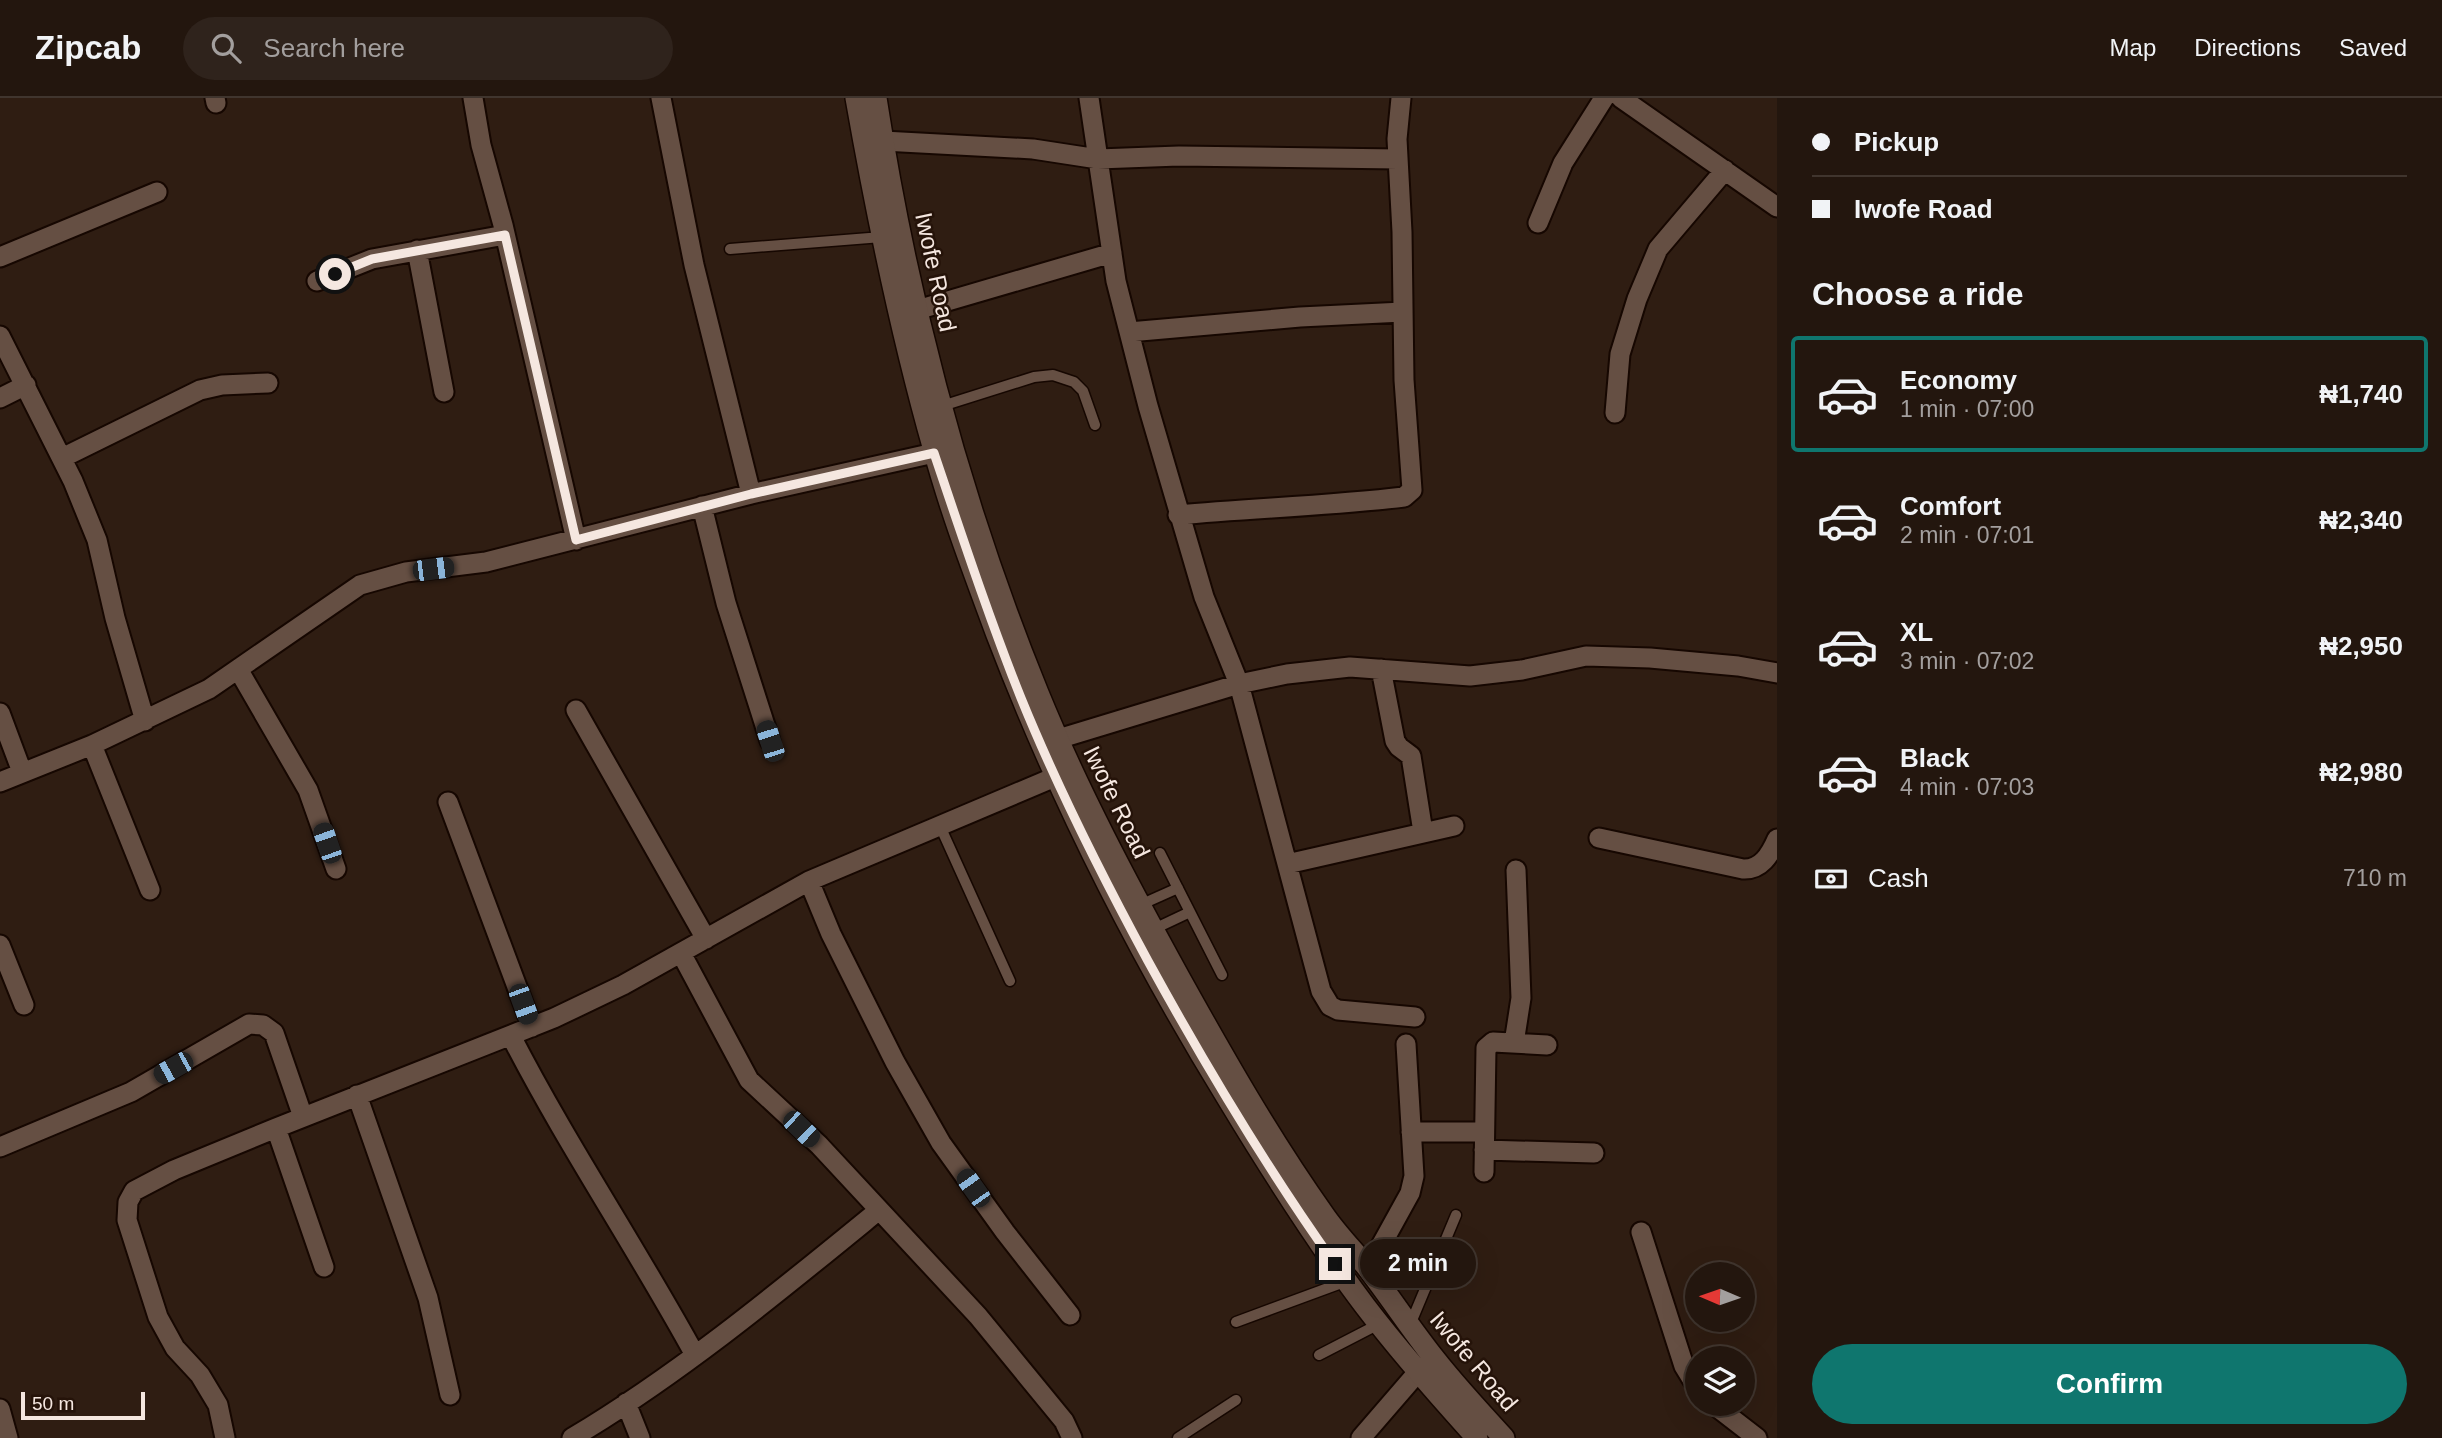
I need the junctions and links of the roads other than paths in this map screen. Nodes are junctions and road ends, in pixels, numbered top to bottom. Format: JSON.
{"nodes":[{"id":1,"x":474,"y":98,"type":"edge"},
{"id":2,"x":661,"y":98,"type":"edge"},
{"id":3,"x":856,"y":98,"type":"edge"},
{"id":4,"x":876,"y":98,"type":"edge"},
{"id":5,"x":1089,"y":98,"type":"edge"},
{"id":6,"x":1401,"y":98,"type":"edge"},
{"id":7,"x":1604,"y":98,"type":"edge"},
{"id":8,"x":1621,"y":98,"type":"edge"},
{"id":9,"x":883,"y":141,"type":"junction"},
{"id":10,"x":1098,"y":159,"type":"junction"},
{"id":11,"x":1398,"y":159,"type":"junction"},
{"id":12,"x":1725,"y":170,"type":"junction"},
{"id":13,"x":157,"y":191,"type":"dead end"},
{"id":14,"x":1777,"y":207,"type":"edge"},
{"id":15,"x":1538,"y":223,"type":"dead end"},
{"id":16,"x":505,"y":235,"type":"junction"},
{"id":17,"x":882,"y":237,"type":"junction"},
{"id":18,"x":730,"y":249,"type":"dead end"},
{"id":19,"x":417,"y":250,"type":"junction"},
{"id":20,"x":1112,"y":253,"type":"junction"},
{"id":21,"x":0,"y":257,"type":"edge"},
{"id":22,"x":317,"y":281,"type":"dead end"},
{"id":23,"x":917,"y":310,"type":"junction"},
{"id":24,"x":1403,"y":312,"type":"junction"},
{"id":25,"x":1129,"y":332,"type":"junction"},
{"id":26,"x":0,"y":336,"type":"edge"},
{"id":27,"x":268,"y":383,"type":"dead end"},
{"id":28,"x":26,"y":385,"type":"junction"},
{"id":29,"x":444,"y":392,"type":"dead end"},
{"id":30,"x":0,"y":398,"type":"edge"},
{"id":31,"x":942,"y":406,"type":"junction"},
{"id":32,"x":1615,"y":413,"type":"dead end"},
{"id":33,"x":1095,"y":425,"type":"dead end"},
{"id":34,"x":934,"y":453,"type":"junction"},
{"id":35,"x":62,"y":458,"type":"junction"},
{"id":36,"x":751,"y":494,"type":"junction"},
{"id":37,"x":702,"y":506,"type":"junction"},
{"id":38,"x":1178,"y":515,"type":"junction"},
{"id":39,"x":576,"y":540,"type":"junction"},
{"id":40,"x":238,"y":668,"type":"junction"},
{"id":41,"x":1381,"y":669,"type":"junction"},
{"id":42,"x":1777,"y":673,"type":"edge"},
{"id":43,"x":1239,"y":684,"type":"junction"},
{"id":44,"x":576,"y":710,"type":"dead end"},
{"id":45,"x":0,"y":713,"type":"edge"},
{"id":46,"x":145,"y":721,"type":"junction"},
{"id":47,"x":1058,"y":739,"type":"junction"},
{"id":48,"x":770,"y":741,"type":"dead end"},
{"id":49,"x":92,"y":745,"type":"junction"},
{"id":50,"x":22,"y":772,"type":"junction"},
{"id":51,"x":1055,"y":777,"type":"junction"},
{"id":52,"x":0,"y":782,"type":"edge"},
{"id":53,"x":448,"y":802,"type":"dead end"},
{"id":54,"x":940,"y":826,"type":"junction"},
{"id":55,"x":1454,"y":826,"type":"dead end"},
{"id":56,"x":1423,"y":832,"type":"junction"},
{"id":57,"x":1600,"y":838,"type":"dead end"},
{"id":58,"x":1777,"y":839,"type":"edge"},
{"id":59,"x":1160,"y":853,"type":"dead end"},
{"id":60,"x":1287,"y":864,"type":"junction"},
{"id":61,"x":336,"y":869,"type":"dead end"},
{"id":62,"x":1516,"y":870,"type":"dead end"},
{"id":63,"x":810,"y":881,"type":"junction"},
{"id":64,"x":1178,"y":888,"type":"junction"},
{"id":65,"x":150,"y":890,"type":"dead end"},
{"id":66,"x":1140,"y":905,"type":"junction"},
{"id":67,"x":1191,"y":912,"type":"junction"},
{"id":68,"x":1153,"y":930,"type":"junction"},
{"id":69,"x":706,"y":939,"type":"junction"},
{"id":70,"x":0,"y":946,"type":"edge"},
{"id":71,"x":681,"y":953,"type":"junction"},
{"id":72,"x":1222,"y":975,"type":"dead end"},
{"id":73,"x":1010,"y":981,"type":"dead end"},
{"id":74,"x":24,"y":1005,"type":"dead end"},
{"id":75,"x":1415,"y":1017,"type":"dead end"},
{"id":76,"x":531,"y":1027,"type":"junction"},
{"id":77,"x":511,"y":1035,"type":"junction"},
{"id":78,"x":1514,"y":1043,"type":"junction"},
{"id":79,"x":1406,"y":1044,"type":"dead end"},
{"id":80,"x":1547,"y":1045,"type":"dead end"},
{"id":81,"x":357,"y":1095,"type":"junction"},
{"id":82,"x":303,"y":1117,"type":"junction"},
{"id":83,"x":276,"y":1128,"type":"junction"},
{"id":84,"x":1411,"y":1132,"type":"junction"},
{"id":85,"x":1484,"y":1141,"type":"junction"},
{"id":86,"x":0,"y":1147,"type":"edge"},
{"id":87,"x":1594,"y":1153,"type":"dead end"},
{"id":88,"x":1484,"y":1172,"type":"dead end"},
{"id":89,"x":879,"y":1210,"type":"junction"},
{"id":90,"x":1456,"y":1215,"type":"dead end"},
{"id":91,"x":1641,"y":1232,"type":"dead end"},
{"id":92,"x":324,"y":1267,"type":"dead end"},
{"id":93,"x":1368,"y":1269,"type":"junction"},
{"id":94,"x":1347,"y":1281,"type":"junction"},
{"id":95,"x":1070,"y":1315,"type":"dead end"},
{"id":96,"x":1236,"y":1322,"type":"dead end"},
{"id":97,"x":1380,"y":1324,"type":"junction"},
{"id":98,"x":1410,"y":1325,"type":"junction"},
{"id":99,"x":695,"y":1355,"type":"junction"},
{"id":100,"x":1319,"y":1355,"type":"dead end"},
{"id":101,"x":1685,"y":1368,"type":"edge"},
{"id":102,"x":1419,"y":1372,"type":"junction"},
{"id":103,"x":450,"y":1395,"type":"dead end"},
{"id":104,"x":1236,"y":1400,"type":"dead end"},
{"id":105,"x":626,"y":1403,"type":"junction"},
{"id":106,"x":0,"y":1409,"type":"edge"},
{"id":107,"x":1729,"y":1416,"type":"edge"},
{"id":108,"x":8,"y":1438,"type":"edge"},
{"id":109,"x":225,"y":1438,"type":"edge"},
{"id":110,"x":572,"y":1438,"type":"edge"},
{"id":111,"x":640,"y":1438,"type":"edge"},
{"id":112,"x":1072,"y":1438,"type":"edge"},
{"id":113,"x":1178,"y":1438,"type":"edge"},
{"id":114,"x":1361,"y":1438,"type":"edge"},
{"id":115,"x":1476,"y":1438,"type":"edge"},
{"id":116,"x":1504,"y":1438,"type":"edge"},
{"id":117,"x":1757,"y":1438,"type":"edge"}],
"edges":[{"from":1,"to":16,"type":"street"},
{"from":2,"to":36,"type":"street"},
{"from":3,"to":17,"type":"street","name":"Iwofe Road"},
{"from":4,"to":9,"type":"street","name":"Iwofe Road"},
{"from":5,"to":10,"type":"street"},
{"from":6,"to":11,"type":"street"},
{"from":7,"to":15,"type":"street"},
{"from":8,"to":12,"type":"street"},
{"from":9,"to":10,"type":"street"},
{"from":9,"to":23,"type":"street","name":"Iwofe Road"},
{"from":10,"to":11,"type":"street"},
{"from":10,"to":20,"type":"street"},
{"from":11,"to":24,"type":"street"},
{"from":12,"to":14,"type":"street"},
{"from":12,"to":32,"type":"street"},
{"from":13,"to":21,"type":"street"},
{"from":16,"to":19,"type":"street"},
{"from":16,"to":39,"type":"street"},
{"from":17,"to":18,"type":"lane"},
{"from":17,"to":34,"type":"street","name":"Iwofe Road"},
{"from":19,"to":22,"type":"street"},
{"from":19,"to":29,"type":"street"},
{"from":20,"to":23,"type":"street"},
{"from":20,"to":25,"type":"street"},
{"from":23,"to":31,"type":"street","name":"Iwofe Road"},
{"from":24,"to":25,"type":"street"},
{"from":24,"to":38,"type":"street"},
{"from":25,"to":38,"type":"street"},
{"from":26,"to":28,"type":"street"},
{"from":27,"to":35,"type":"street"},
{"from":28,"to":30,"type":"street"},
{"from":28,"to":35,"type":"street"},
{"from":31,"to":33,"type":"lane"},
{"from":31,"to":47,"type":"street","name":"Iwofe Road"},
{"from":34,"to":36,"type":"street"},
{"from":34,"to":51,"type":"street","name":"Iwofe Road"},
{"from":35,"to":46,"type":"street"},
{"from":36,"to":37,"type":"street"},
{"from":37,"to":39,"type":"street"},
{"from":37,"to":48,"type":"street"},
{"from":38,"to":43,"type":"street"},
{"from":39,"to":40,"type":"street"},
{"from":40,"to":46,"type":"street"},
{"from":40,"to":61,"type":"street"},
{"from":41,"to":42,"type":"street"},
{"from":41,"to":43,"type":"street"},
{"from":41,"to":56,"type":"street"},
{"from":43,"to":47,"type":"street"},
{"from":43,"to":60,"type":"street"},
{"from":44,"to":69,"type":"street"},
{"from":45,"to":50,"type":"street"},
{"from":46,"to":49,"type":"street"},
{"from":47,"to":66,"type":"street","name":"Iwofe Road"},
{"from":49,"to":50,"type":"street"},
{"from":49,"to":65,"type":"street"},
{"from":50,"to":52,"type":"street"},
{"from":51,"to":54,"type":"street"},
{"from":51,"to":94,"type":"street","name":"Iwofe Road"},
{"from":53,"to":76,"type":"street"},
{"from":54,"to":63,"type":"street"},
{"from":54,"to":73,"type":"lane"},
{"from":55,"to":56,"type":"street"},
{"from":56,"to":60,"type":"street"},
{"from":57,"to":58,"type":"street"},
{"from":59,"to":64,"type":"lane"},
{"from":60,"to":75,"type":"street"},
{"from":62,"to":78,"type":"street"},
{"from":63,"to":69,"type":"street"},
{"from":63,"to":95,"type":"street"},
{"from":64,"to":66,"type":"lane"},
{"from":64,"to":67,"type":"lane"},
{"from":66,"to":68,"type":"street","name":"Iwofe Road"},
{"from":67,"to":68,"type":"lane"},
{"from":67,"to":72,"type":"lane"},
{"from":68,"to":93,"type":"street","name":"Iwofe Road"},
{"from":69,"to":71,"type":"street"},
{"from":70,"to":74,"type":"street"},
{"from":71,"to":76,"type":"street"},
{"from":71,"to":89,"type":"street"},
{"from":76,"to":77,"type":"street"},
{"from":77,"to":81,"type":"street"},
{"from":77,"to":99,"type":"street"},
{"from":78,"to":80,"type":"street"},
{"from":78,"to":85,"type":"street"},
{"from":79,"to":84,"type":"street"},
{"from":81,"to":82,"type":"street"},
{"from":81,"to":103,"type":"street"},
{"from":82,"to":83,"type":"street"},
{"from":82,"to":86,"type":"street"},
{"from":83,"to":92,"type":"street"},
{"from":83,"to":109,"type":"street"},
{"from":84,"to":85,"type":"street"},
{"from":84,"to":93,"type":"street"},
{"from":85,"to":87,"type":"street"},
{"from":85,"to":88,"type":"street"},
{"from":89,"to":99,"type":"street"},
{"from":89,"to":112,"type":"street"},
{"from":90,"to":98,"type":"lane"},
{"from":91,"to":101,"type":"street"},
{"from":93,"to":98,"type":"street","name":"Iwofe Road"},
{"from":94,"to":96,"type":"lane"},
{"from":94,"to":97,"type":"street","name":"Iwofe Road"},
{"from":97,"to":100,"type":"lane"},
{"from":97,"to":102,"type":"street","name":"Iwofe Road"},
{"from":98,"to":116,"type":"street","name":"Iwofe Road"},
{"from":99,"to":105,"type":"street"},
{"from":102,"to":114,"type":"street"},
{"from":102,"to":115,"type":"street","name":"Iwofe Road"},
{"from":104,"to":113,"type":"lane"},
{"from":105,"to":110,"type":"street"},
{"from":105,"to":111,"type":"street"},
{"from":106,"to":108,"type":"street"},
{"from":107,"to":117,"type":"street"}]}
